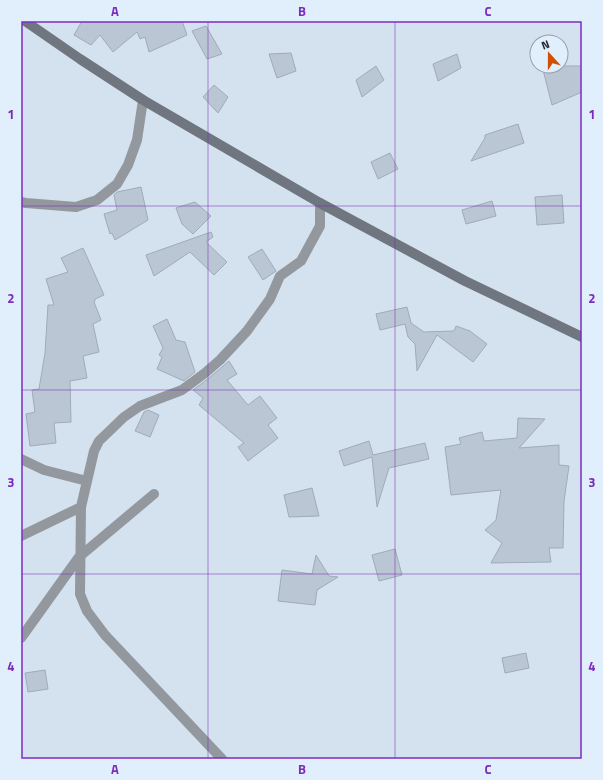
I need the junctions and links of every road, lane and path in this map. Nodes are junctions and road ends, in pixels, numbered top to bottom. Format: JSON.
{"nodes":[{"id":1,"x":26,"y":21,"type":"edge"},
{"id":2,"x":143,"y":100,"type":"junction"},
{"id":3,"x":21,"y":202,"type":"edge"},
{"id":4,"x":320,"y":204,"type":"junction"},
{"id":5,"x":582,"y":337,"type":"edge"},
{"id":6,"x":21,"y":458,"type":"edge"},
{"id":7,"x":87,"y":481,"type":"junction"},
{"id":8,"x":154,"y":494,"type":"dead end"},
{"id":9,"x":81,"y":507,"type":"junction"},
{"id":10,"x":21,"y":536,"type":"edge"},
{"id":11,"x":79,"y":557,"type":"junction"},
{"id":12,"x":21,"y":638,"type":"edge"},
{"id":13,"x":222,"y":759,"type":"edge"}],
"edges":[{"from":1,"to":2,"type":"main road"},
{"from":2,"to":3,"type":"street"},
{"from":2,"to":4,"type":"main road"},
{"from":4,"to":5,"type":"main road"},
{"from":4,"to":7,"type":"street"},
{"from":6,"to":7,"type":"street"},
{"from":7,"to":9,"type":"street"},
{"from":8,"to":11,"type":"street"},
{"from":9,"to":10,"type":"street"},
{"from":9,"to":11,"type":"street"},
{"from":11,"to":12,"type":"street"},
{"from":11,"to":13,"type":"street"}]}
